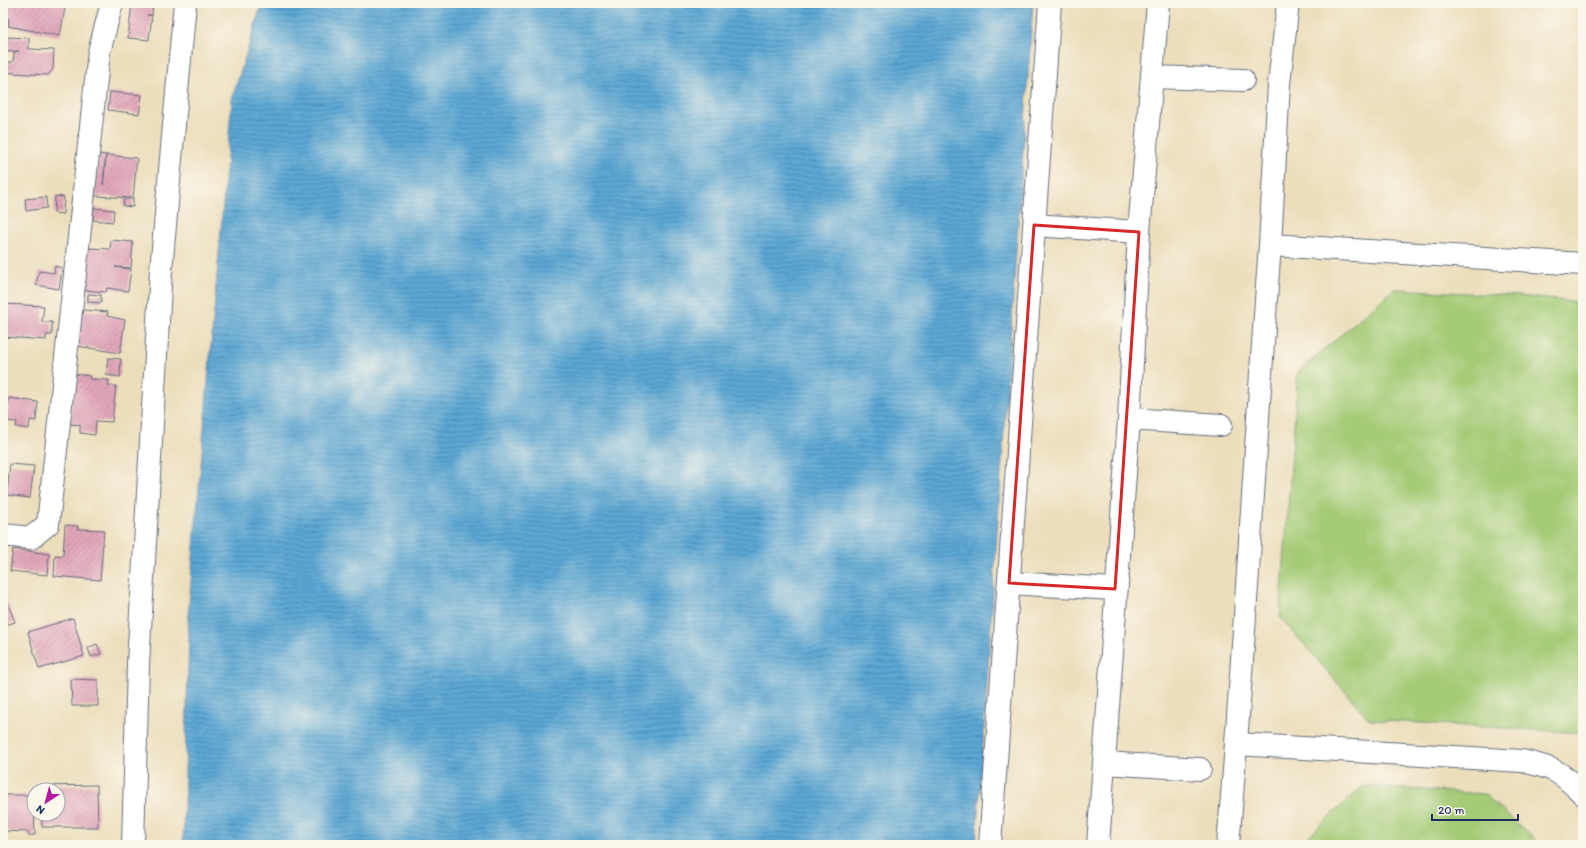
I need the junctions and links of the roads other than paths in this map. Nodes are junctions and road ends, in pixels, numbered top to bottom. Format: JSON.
{"nodes":[{"id":1,"x":112,"y":3,"type":"edge"},
{"id":2,"x":185,"y":3,"type":"edge"},
{"id":3,"x":1050,"y":3,"type":"edge"},
{"id":4,"x":1158,"y":3,"type":"edge"},
{"id":5,"x":1288,"y":3,"type":"edge"},
{"id":6,"x":1153,"y":77,"type":"junction"},
{"id":7,"x":1243,"y":80,"type":"dead end"},
{"id":8,"x":1034,"y":225,"type":"junction"},
{"id":9,"x":1139,"y":232,"type":"junction"},
{"id":10,"x":1270,"y":245,"type":"junction"},
{"id":11,"x":1583,"y":264,"type":"edge"},
{"id":12,"x":1129,"y":419,"type":"junction"},
{"id":13,"x":1221,"y":425,"type":"dead end"},
{"id":14,"x":3,"y":535,"type":"edge"},
{"id":15,"x":1009,"y":583,"type":"junction"},
{"id":16,"x":1115,"y":589,"type":"junction"},
{"id":17,"x":1237,"y":744,"type":"junction"},
{"id":18,"x":1104,"y":763,"type":"junction"},
{"id":19,"x":1200,"y":769,"type":"dead end"},
{"id":20,"x":1583,"y":794,"type":"edge"},
{"id":21,"x":133,"y":845,"type":"edge"},
{"id":22,"x":990,"y":845,"type":"edge"},
{"id":23,"x":1098,"y":845,"type":"edge"},
{"id":24,"x":1228,"y":845,"type":"edge"}],
"edges":[{"from":1,"to":14,"type":"street"},
{"from":2,"to":21,"type":"street"},
{"from":3,"to":8,"type":"street"},
{"from":4,"to":6,"type":"street"},
{"from":5,"to":10,"type":"street"},
{"from":6,"to":7,"type":"street"},
{"from":6,"to":9,"type":"street"},
{"from":8,"to":9,"type":"street"},
{"from":8,"to":15,"type":"street"},
{"from":9,"to":12,"type":"street"},
{"from":10,"to":11,"type":"street"},
{"from":10,"to":17,"type":"street"},
{"from":12,"to":13,"type":"street"},
{"from":12,"to":16,"type":"street"},
{"from":15,"to":16,"type":"street"},
{"from":15,"to":22,"type":"street"},
{"from":16,"to":18,"type":"street"},
{"from":17,"to":20,"type":"street"},
{"from":17,"to":24,"type":"street"},
{"from":18,"to":19,"type":"street"},
{"from":18,"to":23,"type":"street"}]}
